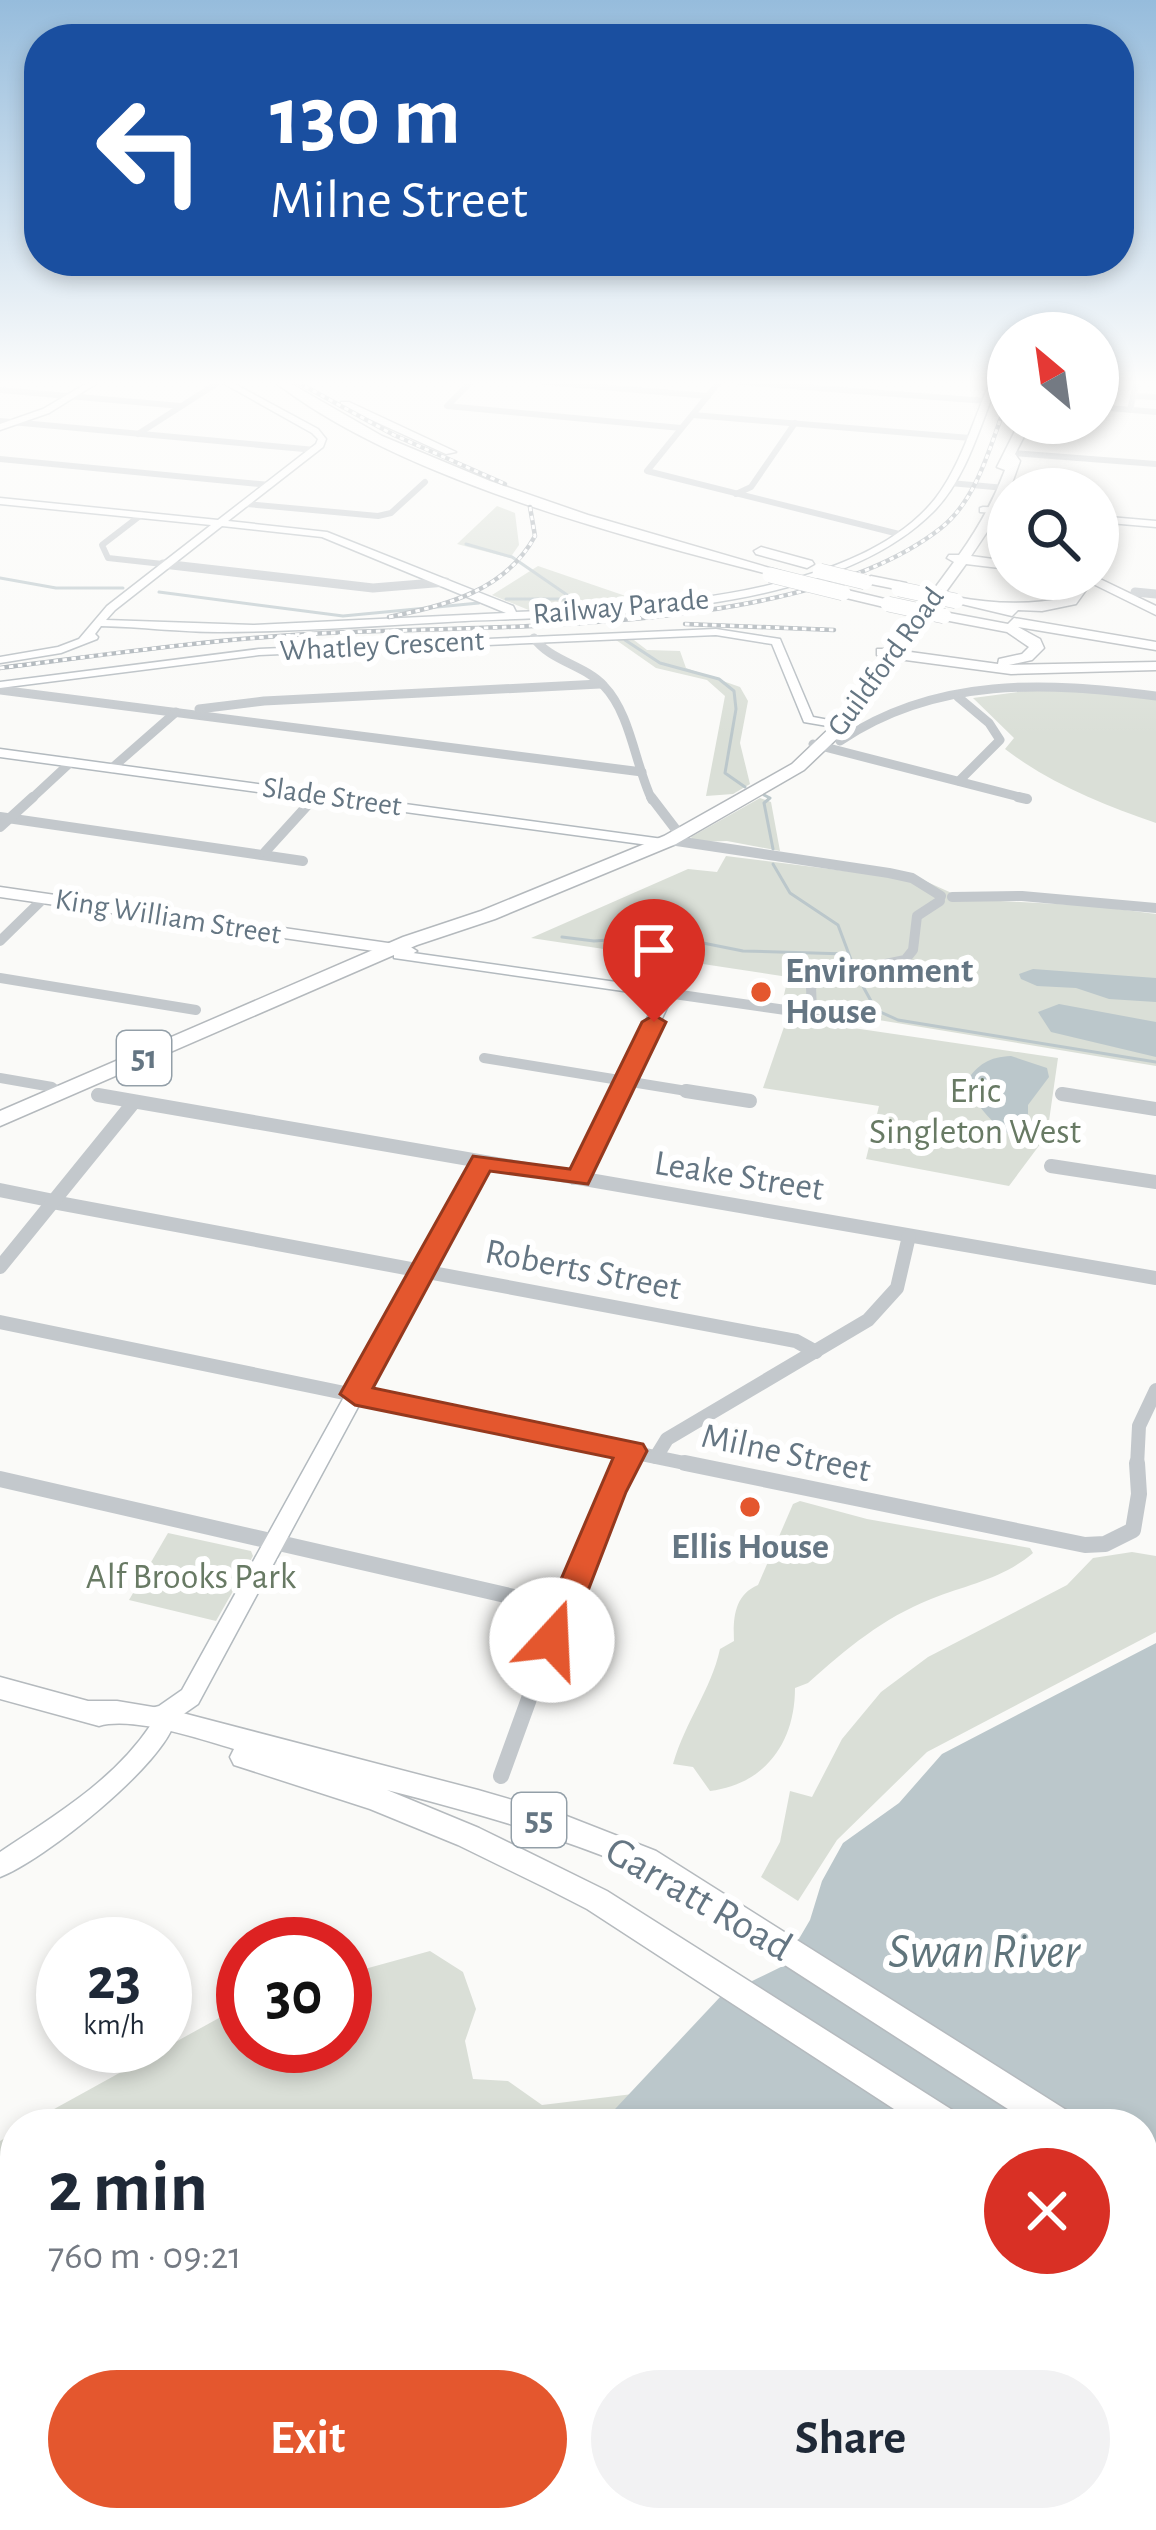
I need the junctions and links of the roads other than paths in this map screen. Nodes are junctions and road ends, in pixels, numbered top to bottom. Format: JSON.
{"nodes":[{"id":1,"x":252,"y":500,"type":"edge"},
{"id":2,"x":403,"y":500,"type":"edge"},
{"id":3,"x":538,"y":500,"type":"edge"},
{"id":4,"x":578,"y":500,"type":"edge"},
{"id":5,"x":760,"y":500,"type":"edge"},
{"id":6,"x":937,"y":500,"type":"edge"},
{"id":7,"x":0,"y":501,"type":"edge"},
{"id":8,"x":247,"y":504,"type":"junction"},
{"id":9,"x":141,"y":515,"type":"junction"},
{"id":10,"x":987,"y":521,"type":"edge"},
{"id":11,"x":1119,"y":521,"type":"edge"},
{"id":12,"x":222,"y":523,"type":"junction"},
{"id":13,"x":987,"y":524,"type":"edge"},
{"id":14,"x":1156,"y":524,"type":"edge"},
{"id":15,"x":899,"y":535,"type":"junction"},
{"id":16,"x":978,"y":538,"type":"junction"},
{"id":17,"x":987,"y":557,"type":"edge"},
{"id":18,"x":957,"y":559,"type":"junction"},
{"id":19,"x":987,"y":562,"type":"edge"},
{"id":20,"x":167,"y":566,"type":"junction"},
{"id":21,"x":446,"y":581,"type":"junction"},
{"id":22,"x":1136,"y":592,"type":"dead end"},
{"id":23,"x":1119,"y":593,"type":"edge"},
{"id":24,"x":895,"y":594,"type":"junction"},
{"id":25,"x":1156,"y":594,"type":"edge"},
{"id":26,"x":1066,"y":600,"type":"edge"},
{"id":27,"x":951,"y":606,"type":"junction"},
{"id":28,"x":1156,"y":611,"type":"edge"},
{"id":29,"x":513,"y":616,"type":"junction"},
{"id":30,"x":101,"y":621,"type":"junction"},
{"id":31,"x":907,"y":635,"type":"junction"},
{"id":32,"x":1156,"y":635,"type":"edge"},
{"id":33,"x":533,"y":638,"type":"junction"},
{"id":34,"x":1156,"y":648,"type":"edge"},
{"id":35,"x":887,"y":650,"type":"junction"},
{"id":36,"x":930,"y":655,"type":"junction"},
{"id":37,"x":0,"y":660,"type":"edge"},
{"id":38,"x":948,"y":662,"type":"junction"},
{"id":39,"x":1156,"y":666,"type":"edge"},
{"id":40,"x":876,"y":675,"type":"junction"},
{"id":41,"x":601,"y":683,"type":"junction"},
{"id":42,"x":0,"y":687,"type":"edge"},
{"id":43,"x":1156,"y":696,"type":"edge"},
{"id":44,"x":958,"y":697,"type":"junction"},
{"id":45,"x":174,"y":712,"type":"junction"},
{"id":46,"x":829,"y":736,"type":"junction"},
{"id":47,"x":0,"y":753,"type":"edge"},
{"id":48,"x":71,"y":762,"type":"junction"},
{"id":49,"x":112,"y":768,"type":"junction"},
{"id":50,"x":642,"y":772,"type":"junction"},
{"id":51,"x":959,"y":781,"type":"junction"},
{"id":52,"x":317,"y":795,"type":"junction"},
{"id":53,"x":1027,"y":799,"type":"dead end"},
{"id":54,"x":5,"y":818,"type":"edge"},
{"id":55,"x":0,"y":827,"type":"edge"},
{"id":56,"x":671,"y":840,"type":"junction"},
{"id":57,"x":266,"y":852,"type":"junction"},
{"id":58,"x":303,"y":861,"type":"dead end"},
{"id":59,"x":0,"y":892,"type":"edge"},
{"id":60,"x":44,"y":898,"type":"junction"},
{"id":61,"x":944,"y":898,"type":"junction"},
{"id":62,"x":1156,"y":908,"type":"edge"},
{"id":63,"x":0,"y":941,"type":"edge"},
{"id":64,"x":344,"y":946,"type":"junction"},
{"id":65,"x":396,"y":952,"type":"junction"},
{"id":66,"x":344,"y":970,"type":"junction"},
{"id":67,"x":0,"y":978,"type":"edge"},
{"id":68,"x":667,"y":993,"type":"junction"},
{"id":69,"x":289,"y":998,"type":"junction"},
{"id":70,"x":196,"y":1010,"type":"dead end"},
{"id":71,"x":812,"y":1011,"type":"junction"},
{"id":72,"x":855,"y":1020,"type":"dead end"},
{"id":73,"x":484,"y":1058,"type":"dead end"},
{"id":74,"x":0,"y":1078,"type":"edge"},
{"id":75,"x":626,"y":1081,"type":"junction"},
{"id":76,"x":59,"y":1093,"type":"junction"},
{"id":77,"x":1062,"y":1094,"type":"dead end"},
{"id":78,"x":98,"y":1095,"type":"dead end"},
{"id":79,"x":750,"y":1101,"type":"dead end"},
{"id":80,"x":134,"y":1102,"type":"junction"},
{"id":81,"x":1156,"y":1108,"type":"edge"},
{"id":82,"x":0,"y":1119,"type":"edge"},
{"id":83,"x":482,"y":1162,"type":"junction"},
{"id":84,"x":1051,"y":1166,"type":"dead end"},
{"id":85,"x":578,"y":1179,"type":"junction"},
{"id":86,"x":1156,"y":1183,"type":"edge"},
{"id":87,"x":0,"y":1190,"type":"edge"},
{"id":88,"x":54,"y":1201,"type":"junction"},
{"id":89,"x":909,"y":1236,"type":"junction"},
{"id":90,"x":0,"y":1267,"type":"edge"},
{"id":91,"x":423,"y":1270,"type":"junction"},
{"id":92,"x":1156,"y":1278,"type":"edge"},
{"id":93,"x":0,"y":1322,"type":"edge"},
{"id":94,"x":816,"y":1352,"type":"junction"},
{"id":95,"x":1156,"y":1390,"type":"edge"},
{"id":96,"x":355,"y":1394,"type":"junction"},
{"id":97,"x":632,"y":1451,"type":"junction"},
{"id":98,"x":656,"y":1456,"type":"junction"},
{"id":99,"x":0,"y":1479,"type":"edge"},
{"id":100,"x":274,"y":1542,"type":"junction"},
{"id":101,"x":562,"y":1608,"type":"junction"},
{"id":102,"x":0,"y":1688,"type":"edge"},
{"id":103,"x":190,"y":1697,"type":"junction"},
{"id":104,"x":156,"y":1725,"type":"junction"},
{"id":105,"x":197,"y":1730,"type":"junction"},
{"id":106,"x":501,"y":1776,"type":"dead end"},
{"id":107,"x":0,"y":1866,"type":"edge"},
{"id":108,"x":922,"y":2109,"type":"edge"},
{"id":109,"x":1036,"y":2109,"type":"edge"}],
"edges":[{"from":1,"to":8,"type":"street"},
{"from":2,"to":8,"type":"street"},
{"from":3,"to":24,"type":"highway","bridge":true},
{"from":4,"to":24,"type":"highway","bridge":true},
{"from":5,"to":15,"type":"street"},
{"from":6,"to":15,"type":"street","name":"Railway Parade"},
{"from":7,"to":9,"type":"street"},
{"from":8,"to":12,"type":"street"},
{"from":9,"to":12,"type":"street"},
{"from":9,"to":20,"type":"street"},
{"from":10,"to":18,"type":"highway","name":"Guildford Road","number":"51"},
{"from":11,"to":14,"type":"street"},
{"from":12,"to":20,"type":"street"},
{"from":12,"to":21,"type":"street"},
{"from":13,"to":16,"type":"highway","name":"Guildford Road","number":"51"},
{"from":15,"to":29,"type":"street","name":"Railway Parade"},
{"from":16,"to":17,"type":"highway"},
{"from":16,"to":18,"type":"highway","name":"Guildford Road","number":"51"},
{"from":18,"to":19,"type":"highway"},
{"from":18,"to":31,"type":"highway","name":"Guildford Road","number":"51"},
{"from":18,"to":35,"type":"highway","name":"Guildford Road","number":"51"},
{"from":20,"to":21,"type":"street"},
{"from":20,"to":30,"type":"street"},
{"from":21,"to":29,"type":"street"},
{"from":22,"to":25,"type":"street"},
{"from":23,"to":28,"type":"highway"},
{"from":24,"to":27,"type":"highway","bridge":true},
{"from":24,"to":27,"type":"highway","bridge":true},
{"from":26,"to":27,"type":"highway"},
{"from":27,"to":32,"type":"highway"},
{"from":27,"to":34,"type":"highway"},
{"from":27,"to":36,"type":"highway"},
{"from":29,"to":30,"type":"street","name":"Railway Parade"},
{"from":30,"to":37,"type":"street"},
{"from":31,"to":35,"type":"highway","name":"Guildford Road","number":"51"},
{"from":31,"to":36,"type":"highway"},
{"from":33,"to":41,"type":"street"},
{"from":33,"to":42,"type":"street","name":"Whatley Crescent"},
{"from":33,"to":46,"type":"street","name":"Whatley Crescent"},
{"from":35,"to":36,"type":"highway"},
{"from":35,"to":38,"type":"highway"},
{"from":35,"to":40,"type":"highway","name":"Guildford Road","number":"51"},
{"from":35,"to":46,"type":"highway","name":"Guildford Road","number":"51"},
{"from":38,"to":39,"type":"highway"},
{"from":38,"to":40,"type":"highway"},
{"from":40,"to":46,"type":"highway","name":"Guildford Road","number":"51"},
{"from":41,"to":45,"type":"street"},
{"from":41,"to":50,"type":"street"},
{"from":42,"to":45,"type":"street"},
{"from":43,"to":44,"type":"street"},
{"from":44,"to":46,"type":"street"},
{"from":44,"to":51,"type":"street"},
{"from":45,"to":49,"type":"street"},
{"from":45,"to":50,"type":"street"},
{"from":46,"to":51,"type":"street"},
{"from":46,"to":56,"type":"highway","name":"Guildford Road","number":"51"},
{"from":47,"to":48,"type":"street","name":"Slade Street"},
{"from":48,"to":49,"type":"street","name":"Slade Street"},
{"from":48,"to":54,"type":"street"},
{"from":49,"to":52,"type":"street","name":"Slade Street"},
{"from":50,"to":56,"type":"street"},
{"from":51,"to":53,"type":"street"},
{"from":52,"to":56,"type":"street","name":"Slade Street"},
{"from":52,"to":57,"type":"street"},
{"from":54,"to":55,"type":"street"},
{"from":54,"to":57,"type":"street"},
{"from":56,"to":61,"type":"street","name":"Slade Street"},
{"from":56,"to":65,"type":"highway","name":"Guildford Road","number":"51"},
{"from":57,"to":58,"type":"street"},
{"from":59,"to":60,"type":"main road","name":"King William Street"},
{"from":60,"to":63,"type":"street"},
{"from":60,"to":64,"type":"main road","name":"King William Street"},
{"from":61,"to":62,"type":"street"},
{"from":61,"to":71,"type":"street"},
{"from":64,"to":65,"type":"main road","name":"King William Street"},
{"from":64,"to":66,"type":"main road"},
{"from":65,"to":66,"type":"highway","name":"Guildford Road","number":"51"},
{"from":65,"to":68,"type":"street","name":"King William Street"},
{"from":65,"to":69,"type":"highway","name":"Guildford Road","number":"51"},
{"from":66,"to":69,"type":"highway","name":"Guildford Road","number":"51"},
{"from":67,"to":70,"type":"street"},
{"from":68,"to":71,"type":"street","name":"King William Street"},
{"from":68,"to":75,"type":"street"},
{"from":69,"to":76,"type":"highway","name":"Guildford Road","number":"51"},
{"from":71,"to":72,"type":"street","name":"King William Street"},
{"from":73,"to":75,"type":"street"},
{"from":74,"to":76,"type":"street"},
{"from":75,"to":79,"type":"street"},
{"from":75,"to":85,"type":"street"},
{"from":76,"to":82,"type":"highway","name":"Guildford Road","number":"51"},
{"from":77,"to":81,"type":"street"},
{"from":78,"to":80,"type":"street","name":"Leake Street"},
{"from":80,"to":83,"type":"street","name":"Leake Street"},
{"from":80,"to":88,"type":"street"},
{"from":83,"to":85,"type":"street","name":"Leake Street"},
{"from":83,"to":91,"type":"street"},
{"from":84,"to":86,"type":"street"},
{"from":85,"to":89,"type":"street","name":"Leake Street"},
{"from":87,"to":88,"type":"street","name":"Roberts Street"},
{"from":88,"to":90,"type":"street"},
{"from":88,"to":91,"type":"street","name":"Roberts Street"},
{"from":89,"to":92,"type":"street","name":"Leake Street"},
{"from":89,"to":94,"type":"street"},
{"from":91,"to":94,"type":"street","name":"Roberts Street"},
{"from":91,"to":96,"type":"street"},
{"from":93,"to":96,"type":"street","name":"Milne Street"},
{"from":94,"to":98,"type":"street"},
{"from":95,"to":98,"type":"street","name":"Milne Street"},
{"from":96,"to":97,"type":"street","name":"Milne Street"},
{"from":96,"to":100,"type":"street"},
{"from":97,"to":98,"type":"street","name":"Milne Street"},
{"from":97,"to":101,"type":"street"},
{"from":99,"to":100,"type":"street"},
{"from":100,"to":101,"type":"street"},
{"from":100,"to":103,"type":"street"},
{"from":101,"to":106,"type":"street"},
{"from":102,"to":104,"type":"main road","name":"Garratt Road","number":"55"},
{"from":103,"to":104,"type":"street"},
{"from":103,"to":105,"type":"street"},
{"from":104,"to":105,"type":"main road","name":"Garratt Road","number":"55"},
{"from":104,"to":107,"type":"street"},
{"from":104,"to":108,"type":"main road","name":"Garratt Road","number":"55"},
{"from":105,"to":109,"type":"main road","name":"Garratt Road","number":"55"}]}
